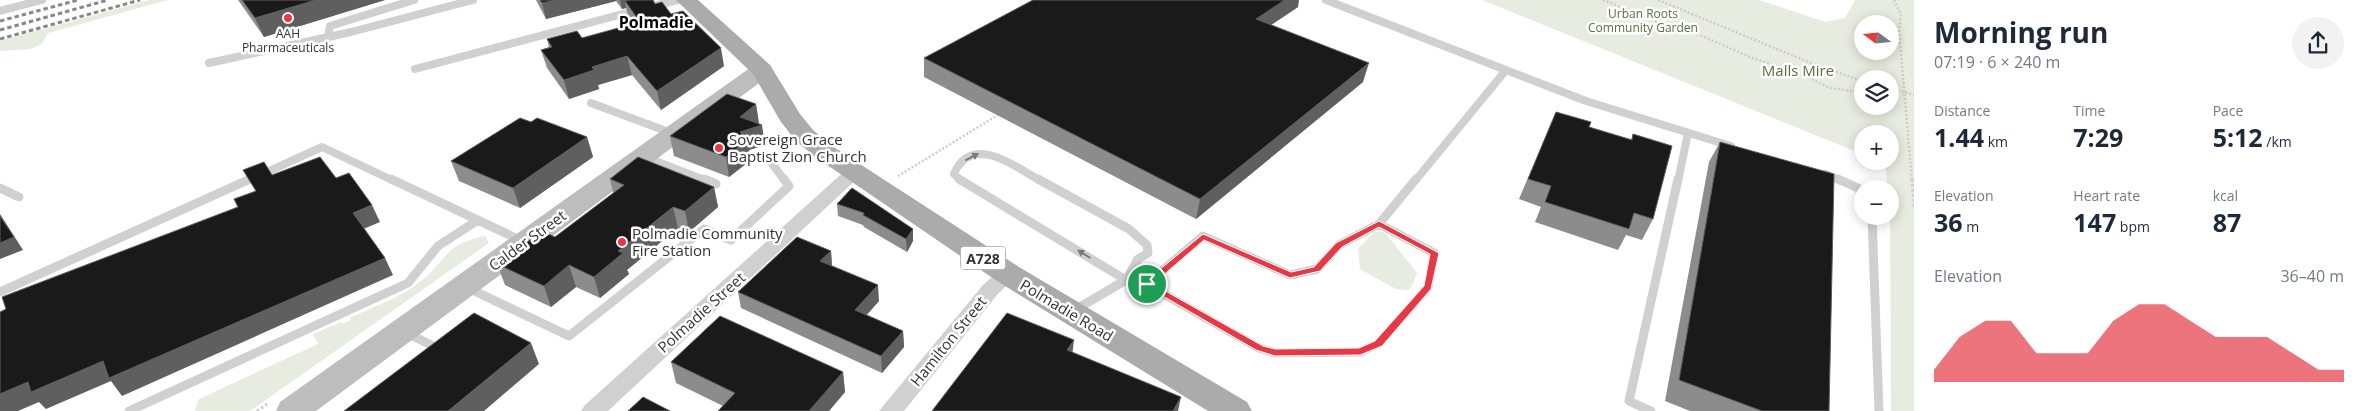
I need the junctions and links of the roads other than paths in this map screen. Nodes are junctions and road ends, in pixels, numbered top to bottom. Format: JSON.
{"nodes":[{"id":1,"x":42,"y":0,"type":"edge"},
{"id":2,"x":414,"y":0,"type":"edge"},
{"id":3,"x":473,"y":0,"type":"edge"},
{"id":4,"x":678,"y":0,"type":"edge"},
{"id":5,"x":686,"y":0,"type":"edge"},
{"id":6,"x":1326,"y":0,"type":"edge"},
{"id":7,"x":0,"y":11,"type":"edge"},
{"id":8,"x":328,"y":37,"type":"junction"},
{"id":9,"x":209,"y":63,"type":"dead end"},
{"id":10,"x":415,"y":69,"type":"dead end"},
{"id":11,"x":762,"y":70,"type":"junction"},
{"id":12,"x":1506,"y":70,"type":"junction"},
{"id":13,"x":591,"y":103,"type":"dead end"},
{"id":14,"x":1688,"y":133,"type":"junction"},
{"id":15,"x":674,"y":134,"type":"junction"},
{"id":16,"x":1742,"y":149,"type":"edge"},
{"id":17,"x":642,"y":156,"type":"junction"},
{"id":18,"x":767,"y":158,"type":"dead end"},
{"id":19,"x":1815,"y":171,"type":"edge"},
{"id":20,"x":853,"y":173,"type":"junction"},
{"id":21,"x":716,"y":184,"type":"dead end"},
{"id":22,"x":1854,"y":186,"type":"edge"},
{"id":23,"x":0,"y":188,"type":"edge"},
{"id":24,"x":19,"y":197,"type":"dead end"},
{"id":25,"x":478,"y":220,"type":"junction"},
{"id":26,"x":1379,"y":224,"type":"junction"},
{"id":27,"x":1872,"y":225,"type":"edge"},
{"id":28,"x":525,"y":242,"type":"junction"},
{"id":29,"x":1008,"y":274,"type":"junction"},
{"id":30,"x":1126,"y":280,"type":"junction"},
{"id":31,"x":1147,"y":284,"type":"junction"},
{"id":32,"x":464,"y":286,"type":"junction"},
{"id":33,"x":0,"y":292,"type":"edge"},
{"id":34,"x":1071,"y":312,"type":"junction"},
{"id":35,"x":403,"y":330,"type":"junction"},
{"id":36,"x":423,"y":360,"type":"edge"},
{"id":37,"x":129,"y":411,"type":"edge"},
{"id":38,"x":292,"y":411,"type":"edge"},
{"id":39,"x":593,"y":411,"type":"edge"},
{"id":40,"x":891,"y":411,"type":"edge"},
{"id":41,"x":1235,"y":411,"type":"edge"},
{"id":42,"x":1651,"y":411,"type":"edge"},
{"id":43,"x":1879,"y":411,"type":"edge"}],
"edges":[{"from":1,"to":7,"type":"lane"},
{"from":2,"to":8,"type":"lane"},
{"from":3,"to":8,"type":"lane"},
{"from":4,"to":10,"type":"lane"},
{"from":5,"to":11,"type":"main road","name":"Polmadie Road","number":"A728"},
{"from":6,"to":12,"type":"lane"},
{"from":8,"to":9,"type":"lane"},
{"from":11,"to":15,"type":"main road","name":"Calder Street"},
{"from":11,"to":20,"type":"main road","name":"Polmadie Road","number":"A728"},
{"from":12,"to":14,"type":"lane"},
{"from":12,"to":26,"type":"lane"},
{"from":13,"to":15,"type":"lane"},
{"from":14,"to":16,"type":"lane"},
{"from":14,"to":42,"type":"lane"},
{"from":15,"to":17,"type":"main road","name":"Calder Street"},
{"from":17,"to":21,"type":"lane"},
{"from":17,"to":28,"type":"main road","name":"Calder Street"},
{"from":18,"to":32,"type":"lane"},
{"from":19,"to":22,"type":"lane"},
{"from":20,"to":29,"type":"main road","name":"Polmadie Road","number":"A728"},
{"from":20,"to":39,"type":"street","name":"Polmadie Street"},
{"from":23,"to":24,"type":"lane"},
{"from":25,"to":28,"type":"lane"},
{"from":25,"to":33,"type":"lane"},
{"from":25,"to":37,"type":"lane"},
{"from":26,"to":31,"type":"lane"},
{"from":26,"to":31,"type":"lane"},
{"from":27,"to":43,"type":"lane"},
{"from":28,"to":32,"type":"main road","name":"Calder Street"},
{"from":29,"to":34,"type":"main road","name":"Polmadie Road","number":"A728"},
{"from":29,"to":40,"type":"street","name":"Hamilton Street"},
{"from":30,"to":30,"type":"lane","one_way":true},
{"from":30,"to":31,"type":"lane"},
{"from":30,"to":34,"type":"lane"},
{"from":32,"to":35,"type":"main road","name":"Calder Street"},
{"from":34,"to":41,"type":"main road","name":"Polmadie Road","number":"A728"},
{"from":35,"to":36,"type":"lane"},
{"from":35,"to":38,"type":"main road","name":"Calder Street"}]}
